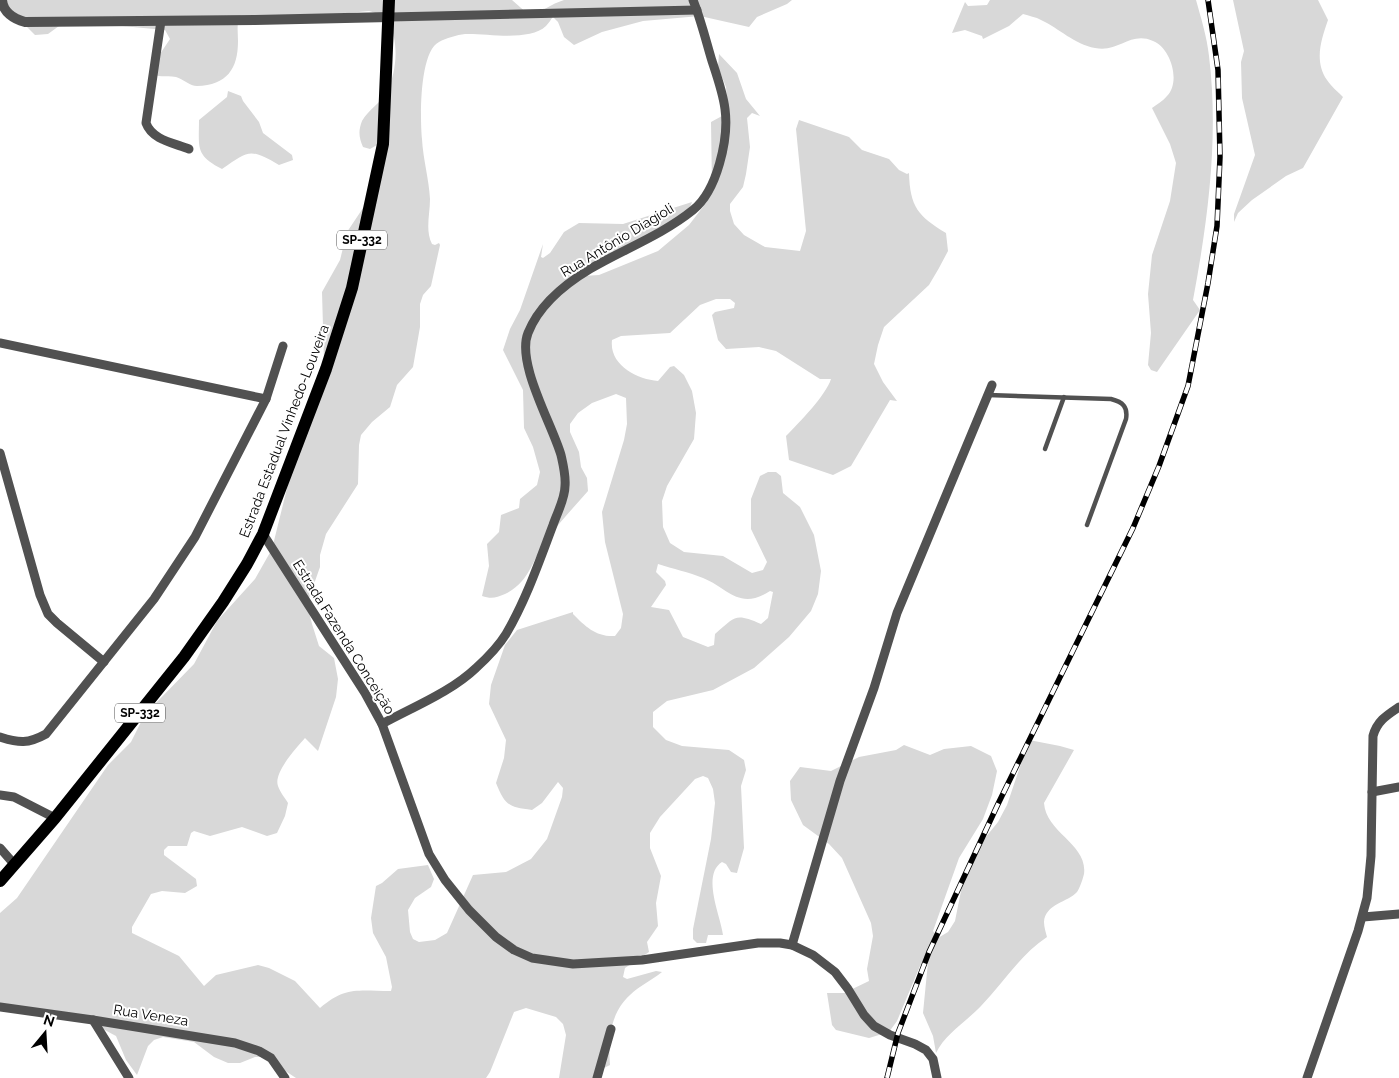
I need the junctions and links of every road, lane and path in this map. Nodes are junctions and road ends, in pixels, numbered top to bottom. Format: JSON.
{"nodes":[{"id":1,"x":2,"y":0,"type":"edge"},
{"id":2,"x":389,"y":0,"type":"edge"},
{"id":3,"x":693,"y":0,"type":"edge"},
{"id":4,"x":697,"y":10,"type":"junction"},
{"id":5,"x":390,"y":17,"type":"junction"},
{"id":6,"x":162,"y":21,"type":"junction"},
{"id":7,"x":189,"y":149,"type":"dead end"},
{"id":8,"x":0,"y":343,"type":"edge"},
{"id":9,"x":283,"y":346,"type":"dead end"},
{"id":10,"x":992,"y":385,"type":"dead end"},
{"id":11,"x":988,"y":394,"type":"junction"},
{"id":12,"x":1064,"y":397,"type":"junction"},
{"id":13,"x":266,"y":399,"type":"junction"},
{"id":14,"x":1045,"y":449,"type":"dead end"},
{"id":15,"x":0,"y":454,"type":"edge"},
{"id":16,"x":1087,"y":525,"type":"dead end"},
{"id":17,"x":263,"y":534,"type":"junction"},
{"id":18,"x":104,"y":662,"type":"junction"},
{"id":19,"x":1399,"y":707,"type":"edge"},
{"id":20,"x":382,"y":724,"type":"junction"},
{"id":21,"x":0,"y":737,"type":"edge"},
{"id":22,"x":1399,"y":787,"type":"edge"},
{"id":23,"x":1372,"y":792,"type":"junction"},
{"id":24,"x":0,"y":795,"type":"edge"},
{"id":25,"x":55,"y":818,"type":"junction"},
{"id":26,"x":0,"y":848,"type":"edge"},
{"id":27,"x":14,"y":864,"type":"junction"},
{"id":28,"x":0,"y":880,"type":"edge"},
{"id":29,"x":1399,"y":914,"type":"edge"},
{"id":30,"x":1363,"y":917,"type":"junction"},
{"id":31,"x":792,"y":945,"type":"junction"},
{"id":32,"x":0,"y":1007,"type":"edge"},
{"id":33,"x":93,"y":1020,"type":"junction"},
{"id":34,"x":611,"y":1029,"type":"dead end"},
{"id":35,"x":129,"y":1078,"type":"edge"},
{"id":36,"x":285,"y":1078,"type":"edge"},
{"id":37,"x":597,"y":1078,"type":"edge"},
{"id":38,"x":937,"y":1078,"type":"edge"},
{"id":39,"x":1307,"y":1078,"type":"edge"}],
"edges":[{"from":1,"to":6,"type":"street"},
{"from":2,"to":5,"type":"main road","name":"Estrada Estadual Vinhedo-Louveira","number":"SP-332"},
{"from":3,"to":4,"type":"street","name":"Rua Antônio Diagioli"},
{"from":4,"to":5,"type":"street"},
{"from":4,"to":20,"type":"street","name":"Rua Antônio Diagioli"},
{"from":5,"to":6,"type":"street"},
{"from":5,"to":17,"type":"main road","name":"Estrada Estadual Vinhedo-Louveira","number":"SP-332"},
{"from":6,"to":7,"type":"street"},
{"from":8,"to":13,"type":"street"},
{"from":9,"to":13,"type":"street"},
{"from":10,"to":11,"type":"street"},
{"from":11,"to":12,"type":"lane"},
{"from":11,"to":31,"type":"street"},
{"from":12,"to":14,"type":"lane"},
{"from":12,"to":16,"type":"lane"},
{"from":13,"to":18,"type":"street"},
{"from":15,"to":18,"type":"street"},
{"from":17,"to":20,"type":"street","name":"Estrada Fazenda Conceição"},
{"from":17,"to":25,"type":"main road","name":"Estrada Estadual Vinhedo-Louveira","number":"SP-332"},
{"from":18,"to":21,"type":"street"},
{"from":19,"to":23,"type":"street"},
{"from":20,"to":31,"type":"street","name":"Estrada Fazenda Conceição"},
{"from":22,"to":23,"type":"street"},
{"from":23,"to":30,"type":"street"},
{"from":24,"to":25,"type":"street"},
{"from":25,"to":27,"type":"main road","name":"Estrada Estadual Vinhedo-Louveira","number":"SP-332"},
{"from":26,"to":27,"type":"street"},
{"from":27,"to":28,"type":"main road","name":"Estrada Estadual Vinhedo-Louveira","number":"SP-332"},
{"from":29,"to":30,"type":"street"},
{"from":30,"to":39,"type":"street"},
{"from":31,"to":38,"type":"street","name":"Estrada Fazenda Conceição"},
{"from":32,"to":33,"type":"street","name":"Rua Veneza"},
{"from":33,"to":35,"type":"street"},
{"from":33,"to":36,"type":"street","name":"Rua Veneza"},
{"from":34,"to":37,"type":"street"}]}
